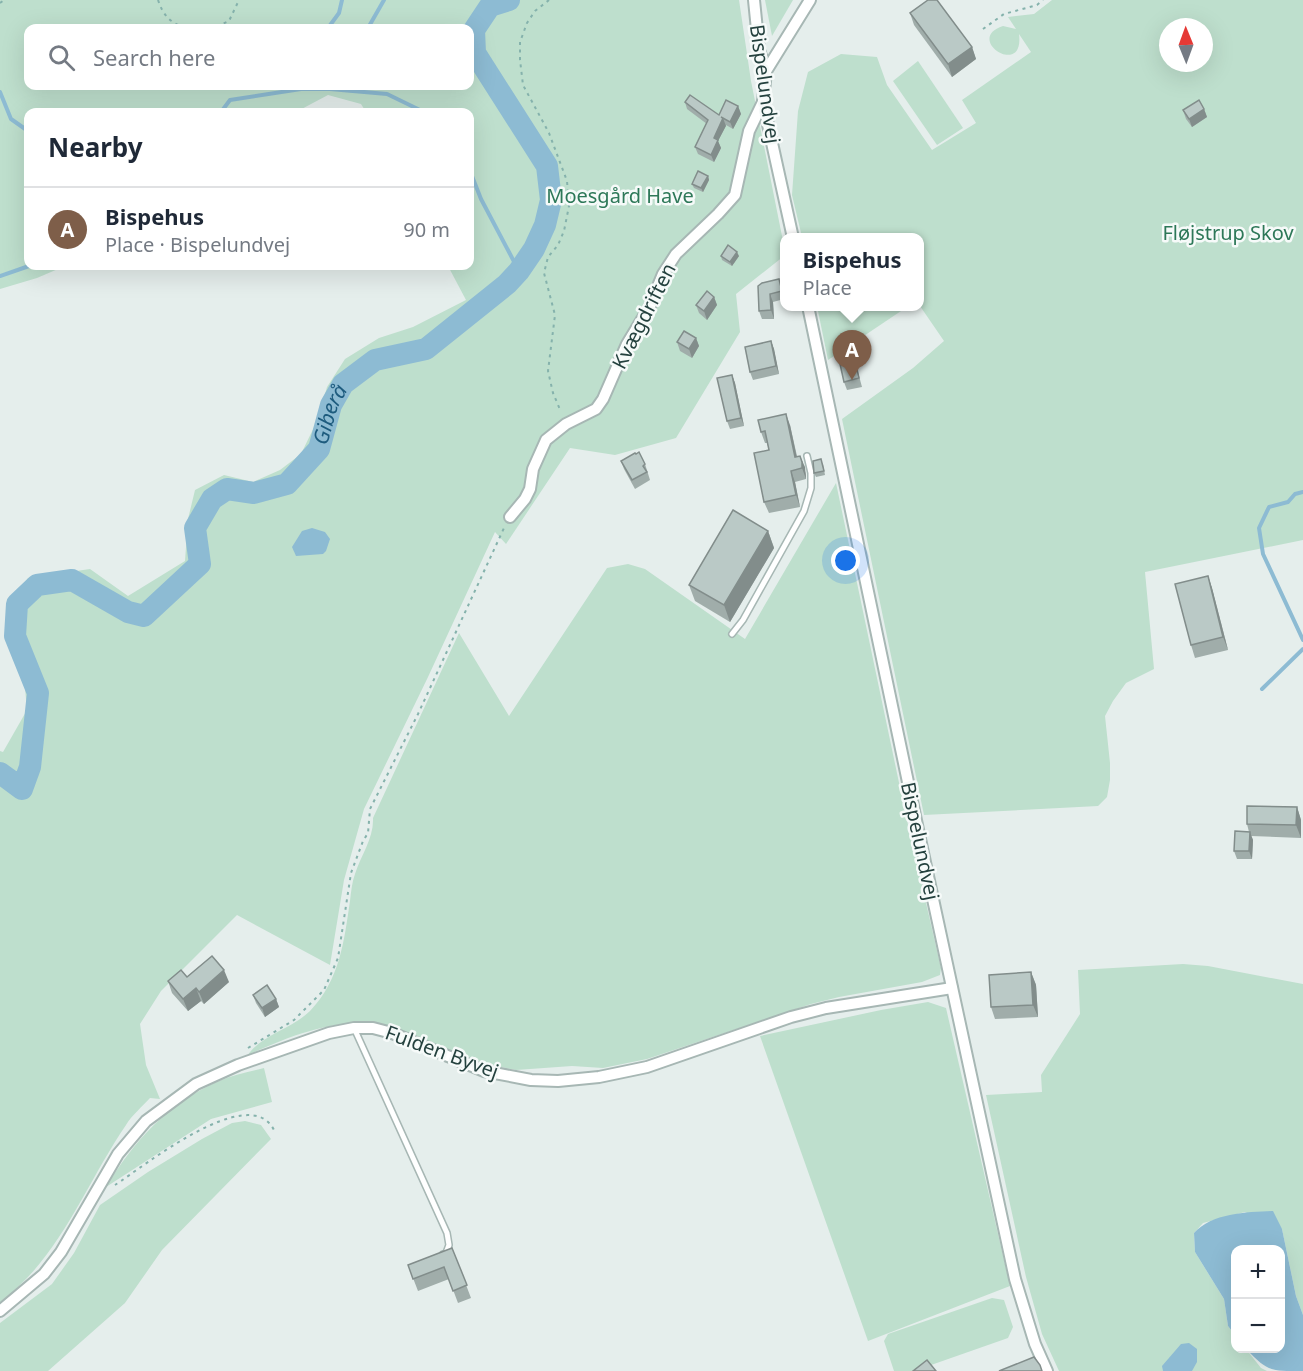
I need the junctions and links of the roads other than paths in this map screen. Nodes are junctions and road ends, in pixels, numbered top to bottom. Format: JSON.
{"nodes":[{"id":1,"x":754,"y":0,"type":"edge"},
{"id":2,"x":810,"y":0,"type":"edge"},
{"id":3,"x":766,"y":71,"type":"junction"},
{"id":4,"x":763,"y":102,"type":"junction"},
{"id":5,"x":792,"y":233,"type":"edge"},
{"id":6,"x":809,"y":311,"type":"edge"},
{"id":7,"x":807,"y":456,"type":"dead end"},
{"id":8,"x":510,"y":517,"type":"road end"},
{"id":9,"x":732,"y":634,"type":"dead end"},
{"id":10,"x":952,"y":988,"type":"junction"},
{"id":11,"x":354,"y":1028,"type":"junction"},
{"id":12,"x":436,"y":1257,"type":"edge"},
{"id":13,"x":0,"y":1311,"type":"edge"},
{"id":14,"x":1047,"y":1371,"type":"edge"}],
"edges":[{"from":1,"to":3,"type":"street","name":"Bispelundvej"},
{"from":2,"to":3,"type":"street"},
{"from":3,"to":4,"type":"street","name":"Bispelundvej"},
{"from":4,"to":5,"type":"street","name":"Bispelundvej"},
{"from":4,"to":8,"type":"street","name":"Kvægdriften"},
{"from":6,"to":10,"type":"street","name":"Bispelundvej"},
{"from":7,"to":9,"type":"lane"},
{"from":10,"to":11,"type":"street","name":"Fulden Byvej"},
{"from":10,"to":14,"type":"street","name":"Bispelundvej"},
{"from":11,"to":12,"type":"lane"},
{"from":11,"to":13,"type":"street","name":"Fulden Byvej"}]}
